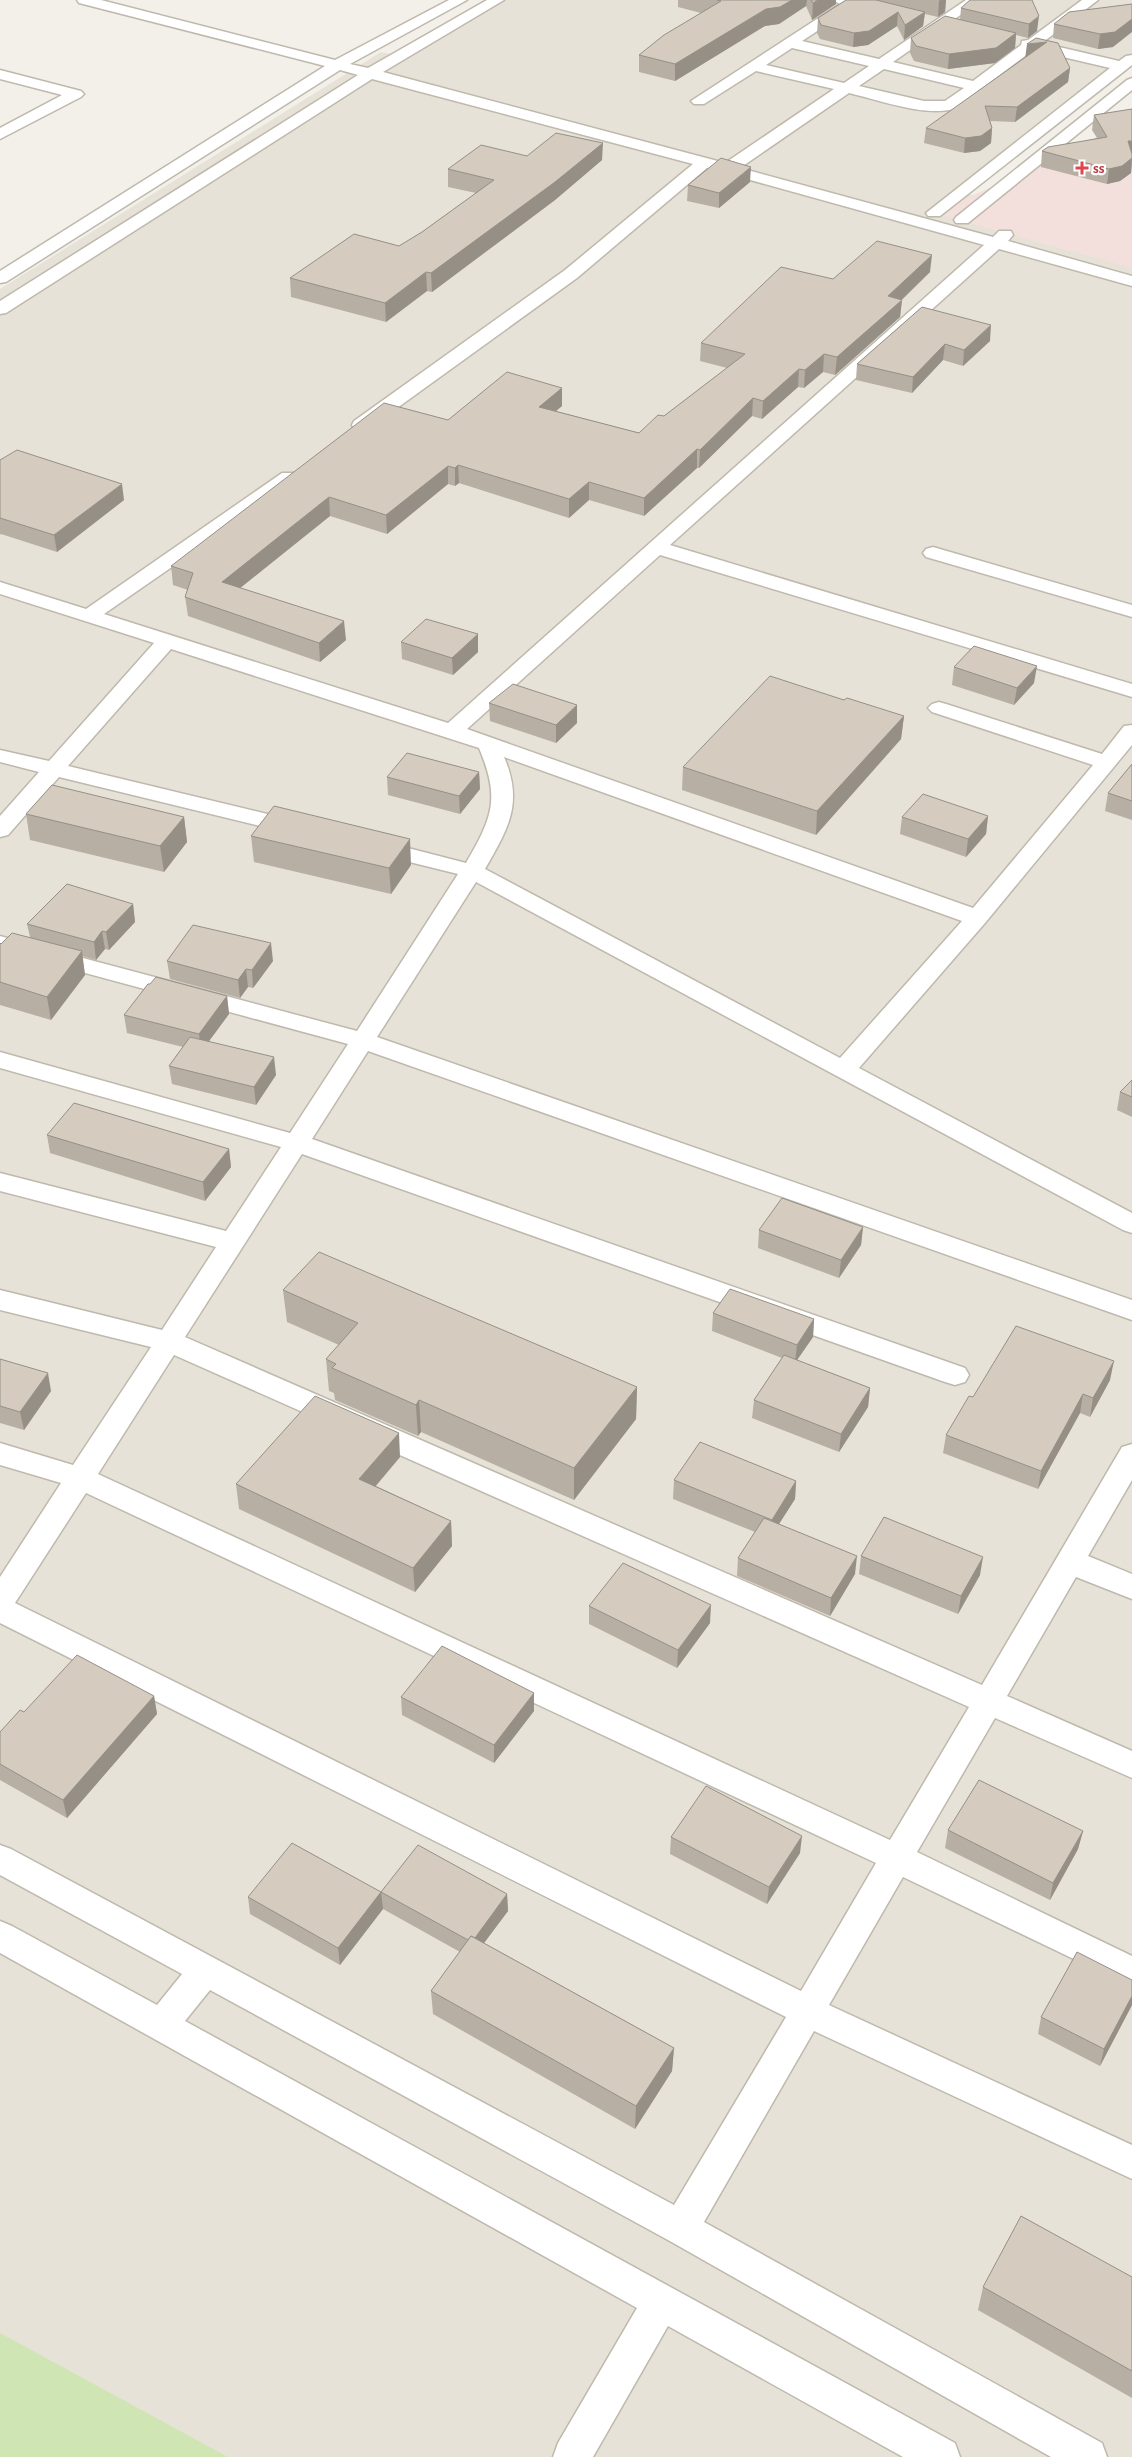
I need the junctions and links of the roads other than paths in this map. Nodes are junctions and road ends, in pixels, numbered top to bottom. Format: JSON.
{"nodes":[{"id":1,"x":84,"y":0,"type":"edge"},
{"id":2,"x":140,"y":0,"type":"edge"},
{"id":3,"x":460,"y":0,"type":"edge"},
{"id":4,"x":497,"y":0,"type":"edge"},
{"id":5,"x":975,"y":0,"type":"edge"},
{"id":6,"x":1091,"y":0,"type":"edge"},
{"id":7,"x":849,"y":1,"type":"edge"},
{"id":8,"x":896,"y":13,"type":"edge"},
{"id":9,"x":922,"y":19,"type":"edge"},
{"id":10,"x":940,"y":23,"type":"junction"},
{"id":11,"x":958,"y":28,"type":"edge"},
{"id":12,"x":264,"y":30,"type":"dead end"},
{"id":13,"x":1013,"y":40,"type":"edge"},
{"id":14,"x":790,"y":42,"type":"junction"},
{"id":15,"x":1032,"y":45,"type":"junction"},
{"id":16,"x":359,"y":54,"type":"junction"},
{"id":17,"x":339,"y":56,"type":"junction"},
{"id":18,"x":1127,"y":62,"type":"edge"},
{"id":19,"x":390,"y":63,"type":"junction"},
{"id":20,"x":882,"y":63,"type":"junction"},
{"id":21,"x":753,"y":66,"type":"junction"},
{"id":22,"x":371,"y":73,"type":"junction"},
{"id":23,"x":0,"y":74,"type":"edge"},
{"id":24,"x":1132,"y":84,"type":"edge"},
{"id":25,"x":977,"y":86,"type":"junction"},
{"id":26,"x":845,"y":88,"type":"junction"},
{"id":27,"x":699,"y":101,"type":"dead end"},
{"id":28,"x":0,"y":134,"type":"edge"},
{"id":29,"x":740,"y":160,"type":"junction"},
{"id":30,"x":704,"y":163,"type":"junction"},
{"id":31,"x":727,"y":169,"type":"junction"},
{"id":32,"x":934,"y":213,"type":"junction"},
{"id":33,"x":962,"y":220,"type":"junction"},
{"id":34,"x":1001,"y":238,"type":"junction"},
{"id":35,"x":1132,"y":266,"type":"edge"},
{"id":36,"x":0,"y":278,"type":"edge"},
{"id":37,"x":1132,"y":281,"type":"edge"},
{"id":38,"x":0,"y":309,"type":"edge"},
{"id":39,"x":350,"y":434,"type":"edge"},
{"id":40,"x":303,"y":468,"type":"edge"},
{"id":41,"x":658,"y":548,"type":"junction"},
{"id":42,"x":933,"y":554,"type":"dead end"},
{"id":43,"x":0,"y":588,"type":"edge"},
{"id":44,"x":1132,"y":611,"type":"edge"},
{"id":45,"x":89,"y":616,"type":"junction"},
{"id":46,"x":167,"y":641,"type":"junction"},
{"id":47,"x":1132,"y":691,"type":"edge"},
{"id":48,"x":939,"y":708,"type":"dead end"},
{"id":49,"x":452,"y":731,"type":"junction"},
{"id":50,"x":1132,"y":731,"type":"edge"},
{"id":51,"x":488,"y":744,"type":"junction"},
{"id":52,"x":0,"y":756,"type":"edge"},
{"id":53,"x":1106,"y":762,"type":"junction"},
{"id":54,"x":55,"y":768,"type":"junction"},
{"id":55,"x":0,"y":830,"type":"edge"},
{"id":56,"x":316,"y":833,"type":"edge"},
{"id":57,"x":355,"y":842,"type":"edge"},
{"id":58,"x":472,"y":871,"type":"junction"},
{"id":59,"x":977,"y":918,"type":"junction"},
{"id":60,"x":0,"y":943,"type":"edge"},
{"id":61,"x":362,"y":1040,"type":"junction"},
{"id":62,"x":0,"y":1060,"type":"edge"},
{"id":63,"x":845,"y":1068,"type":"junction"},
{"id":64,"x":296,"y":1143,"type":"junction"},
{"id":65,"x":0,"y":1182,"type":"edge"},
{"id":66,"x":1132,"y":1224,"type":"edge"},
{"id":67,"x":232,"y":1242,"type":"junction"},
{"id":68,"x":0,"y":1300,"type":"edge"},
{"id":69,"x":1132,"y":1310,"type":"edge"},
{"id":70,"x":168,"y":1341,"type":"junction"},
{"id":71,"x":955,"y":1374,"type":"dead end"},
{"id":72,"x":0,"y":1454,"type":"edge"},
{"id":73,"x":1132,"y":1455,"type":"edge"},
{"id":74,"x":80,"y":1478,"type":"junction"},
{"id":75,"x":1069,"y":1561,"type":"junction"},
{"id":76,"x":1132,"y":1587,"type":"edge"},
{"id":77,"x":0,"y":1602,"type":"edge"},
{"id":78,"x":0,"y":1609,"type":"edge"},
{"id":79,"x":988,"y":1703,"type":"junction"},
{"id":80,"x":1132,"y":1765,"type":"edge"},
{"id":81,"x":896,"y":1858,"type":"junction"},
{"id":82,"x":0,"y":1859,"type":"edge"},
{"id":83,"x":0,"y":1936,"type":"edge"},
{"id":84,"x":205,"y":1970,"type":"junction"},
{"id":85,"x":1132,"y":1972,"type":"edge"},
{"id":86,"x":807,"y":2011,"type":"junction"},
{"id":87,"x":162,"y":2025,"type":"junction"},
{"id":88,"x":1132,"y":2162,"type":"edge"},
{"id":89,"x":680,"y":2228,"type":"junction"},
{"id":90,"x":662,"y":2302,"type":"junction"},
{"id":91,"x":572,"y":2457,"type":"edge"},
{"id":92,"x":942,"y":2457,"type":"edge"},
{"id":93,"x":1088,"y":2457,"type":"edge"}],
"edges":[{"from":1,"to":17,"type":"street"},
{"from":2,"to":12,"type":"street"},
{"from":3,"to":16,"type":"street"},
{"from":4,"to":19,"type":"street"},
{"from":5,"to":10,"type":"street"},
{"from":6,"to":15,"type":"street"},
{"from":7,"to":8,"type":"street"},
{"from":7,"to":14,"type":"street"},
{"from":9,"to":10,"type":"street"},
{"from":10,"to":11,"type":"street"},
{"from":10,"to":20,"type":"street"},
{"from":13,"to":15,"type":"street"},
{"from":14,"to":20,"type":"street"},
{"from":14,"to":21,"type":"street"},
{"from":15,"to":18,"type":"street"},
{"from":15,"to":25,"type":"street"},
{"from":16,"to":17,"type":"street"},
{"from":16,"to":19,"type":"street"},
{"from":17,"to":22,"type":"street"},
{"from":17,"to":36,"type":"street"},
{"from":18,"to":32,"type":"street"},
{"from":19,"to":22,"type":"street"},
{"from":19,"to":29,"type":"street"},
{"from":20,"to":25,"type":"street"},
{"from":20,"to":26,"type":"street"},
{"from":21,"to":26,"type":"street"},
{"from":21,"to":27,"type":"street"},
{"from":22,"to":30,"type":"street"},
{"from":22,"to":38,"type":"street"},
{"from":23,"to":28,"type":"street"},
{"from":24,"to":33,"type":"street"},
{"from":25,"to":26,"type":"street"},
{"from":26,"to":29,"type":"street"},
{"from":29,"to":31,"type":"street"},
{"from":29,"to":32,"type":"street"},
{"from":30,"to":31,"type":"street"},
{"from":30,"to":39,"type":"street"},
{"from":31,"to":34,"type":"street"},
{"from":32,"to":33,"type":"street"},
{"from":33,"to":34,"type":"street"},
{"from":34,"to":35,"type":"street"},
{"from":34,"to":37,"type":"street"},
{"from":34,"to":41,"type":"street"},
{"from":40,"to":45,"type":"street"},
{"from":41,"to":47,"type":"street"},
{"from":41,"to":49,"type":"street"},
{"from":42,"to":44,"type":"street"},
{"from":43,"to":45,"type":"street"},
{"from":45,"to":46,"type":"street"},
{"from":46,"to":49,"type":"street"},
{"from":46,"to":54,"type":"street"},
{"from":48,"to":53,"type":"street"},
{"from":49,"to":51,"type":"street"},
{"from":50,"to":53,"type":"street"},
{"from":51,"to":58,"type":"street"},
{"from":51,"to":59,"type":"street"},
{"from":52,"to":54,"type":"street"},
{"from":53,"to":59,"type":"street"},
{"from":54,"to":55,"type":"street"},
{"from":54,"to":56,"type":"street"},
{"from":57,"to":58,"type":"street"},
{"from":58,"to":61,"type":"street"},
{"from":58,"to":63,"type":"street"},
{"from":59,"to":63,"type":"street"},
{"from":60,"to":61,"type":"street"},
{"from":61,"to":64,"type":"street"},
{"from":61,"to":69,"type":"street"},
{"from":62,"to":64,"type":"street"},
{"from":63,"to":66,"type":"street"},
{"from":64,"to":67,"type":"street"},
{"from":64,"to":71,"type":"street"},
{"from":65,"to":67,"type":"street"},
{"from":67,"to":70,"type":"street"},
{"from":68,"to":70,"type":"street"},
{"from":70,"to":74,"type":"street"},
{"from":70,"to":79,"type":"street"},
{"from":72,"to":74,"type":"street"},
{"from":73,"to":75,"type":"street"},
{"from":74,"to":77,"type":"street"},
{"from":74,"to":81,"type":"street"},
{"from":75,"to":76,"type":"street"},
{"from":75,"to":79,"type":"street"},
{"from":78,"to":86,"type":"street"},
{"from":79,"to":80,"type":"street"},
{"from":79,"to":81,"type":"street"},
{"from":81,"to":85,"type":"street"},
{"from":81,"to":86,"type":"street"},
{"from":82,"to":84,"type":"street"},
{"from":83,"to":87,"type":"street"},
{"from":84,"to":87,"type":"street"},
{"from":84,"to":89,"type":"street"},
{"from":86,"to":88,"type":"street"},
{"from":86,"to":89,"type":"street"},
{"from":87,"to":90,"type":"street"},
{"from":89,"to":93,"type":"street"},
{"from":90,"to":91,"type":"street"},
{"from":90,"to":92,"type":"street"}]}
